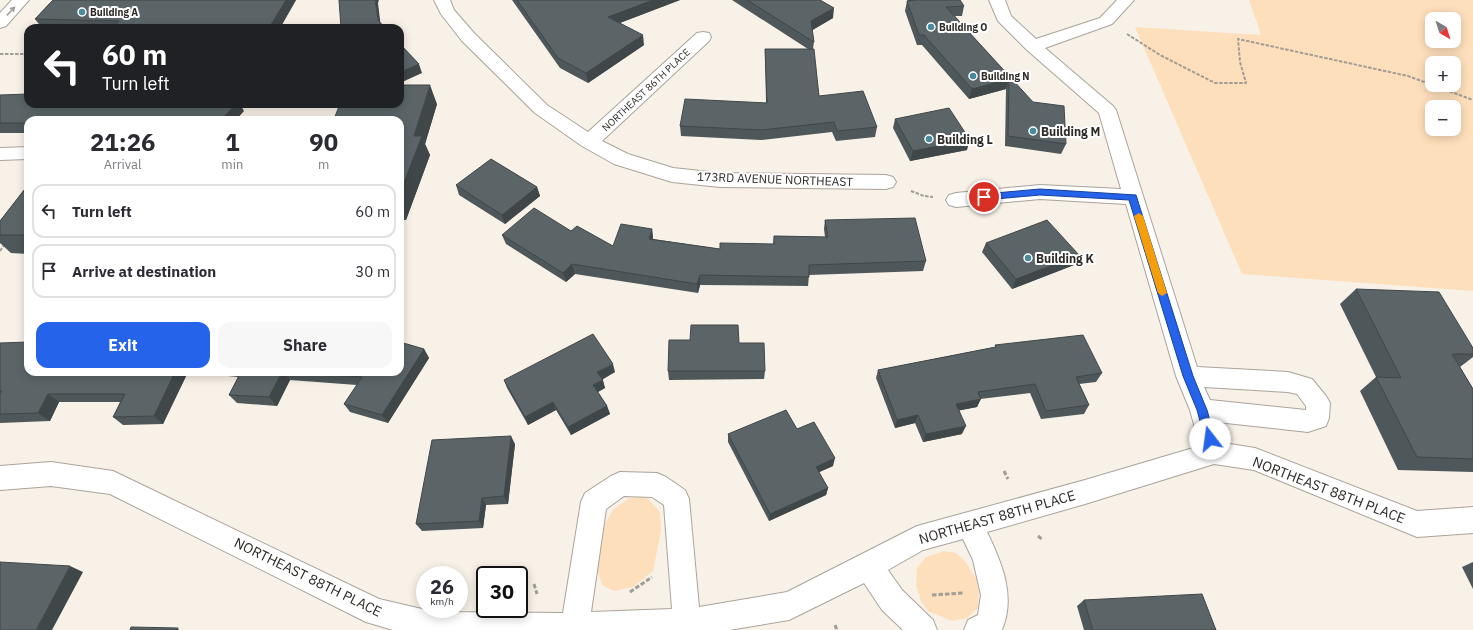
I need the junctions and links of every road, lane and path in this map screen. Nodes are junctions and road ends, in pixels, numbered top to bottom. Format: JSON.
{"nodes":[{"id":1,"x":22,"y":0,"type":"edge"},
{"id":2,"x":442,"y":0,"type":"edge"},
{"id":3,"x":997,"y":0,"type":"edge"},
{"id":4,"x":1126,"y":0,"type":"edge"},
{"id":5,"x":1106,"y":21,"type":"junction"},
{"id":6,"x":0,"y":23,"type":"edge"},
{"id":7,"x":703,"y":37,"type":"dead end"},
{"id":8,"x":1034,"y":46,"type":"junction"},
{"id":9,"x":0,"y":54,"type":"edge"},
{"id":10,"x":24,"y":54,"type":"edge"},
{"id":11,"x":1473,"y":100,"type":"edge"},
{"id":12,"x":589,"y":142,"type":"junction"},
{"id":13,"x":24,"y":153,"type":"edge"},
{"id":14,"x":0,"y":154,"type":"edge"},
{"id":15,"x":886,"y":182,"type":"joint"},
{"id":16,"x":1133,"y":197,"type":"junction"},
{"id":17,"x":956,"y":200,"type":"joint"},
{"id":18,"x":8,"y":240,"type":"edge"},
{"id":19,"x":0,"y":251,"type":"edge"},
{"id":20,"x":1188,"y":376,"type":"junction"},
{"id":21,"x":1202,"y":410,"type":"junction"},
{"id":22,"x":1214,"y":453,"type":"junction"},
{"id":23,"x":1004,"y":471,"type":"dead end"},
{"id":24,"x":0,"y":478,"type":"edge"},
{"id":25,"x":1008,"y":479,"type":"dead end"},
{"id":26,"x":1473,"y":520,"type":"edge"},
{"id":27,"x":970,"y":524,"type":"junction"},
{"id":28,"x":1038,"y":536,"type":"dead end"},
{"id":29,"x":1043,"y":540,"type":"dead end"},
{"id":30,"x":869,"y":566,"type":"junction"},
{"id":31,"x":655,"y":575,"type":"dead end"},
{"id":32,"x":534,"y":584,"type":"dead end"},
{"id":33,"x":966,"y":593,"type":"dead end"},
{"id":34,"x":537,"y":594,"type":"dead end"},
{"id":35,"x":627,"y":594,"type":"dead end"},
{"id":36,"x":929,"y":595,"type":"dead end"},
{"id":37,"x":687,"y":623,"type":"junction"},
{"id":38,"x":835,"y":625,"type":"dead end"},
{"id":39,"x":575,"y":627,"type":"junction"},
{"id":40,"x":837,"y":630,"type":"edge"},
{"id":41,"x":923,"y":630,"type":"edge"},
{"id":42,"x":978,"y":630,"type":"edge"}],
"edges":[{"from":6,"to":1,"type":"street","one_way":true},
{"from":2,"to":12,"type":"street","name":"173RD AVENUE NORTHEAST"},
{"from":3,"to":8,"type":"street"},
{"from":4,"to":5,"type":"street"},
{"from":5,"to":8,"type":"street"},
{"from":5,"to":11,"type":"path"},
{"from":7,"to":12,"type":"street","name":"NORTHEAST 86TH PLACE"},
{"from":8,"to":16,"type":"street"},
{"from":9,"to":10,"type":"path"},
{"from":12,"to":15,"type":"street","name":"173RD AVENUE NORTHEAST"},
{"from":13,"to":14,"type":"street"},
{"from":15,"to":17,"type":"path"},
{"from":16,"to":17,"type":"street"},
{"from":16,"to":20,"type":"street"},
{"from":18,"to":19,"type":"path"},
{"from":20,"to":21,"type":"street"},
{"from":20,"to":21,"type":"street"},
{"from":21,"to":22,"type":"street"},
{"from":22,"to":26,"type":"street","name":"NORTHEAST 88TH PLACE"},
{"from":22,"to":27,"type":"street","name":"NORTHEAST 88TH PLACE"},
{"from":23,"to":25,"type":"path"},
{"from":24,"to":39,"type":"street","name":"NORTHEAST 88TH PLACE"},
{"from":27,"to":30,"type":"street","name":"NORTHEAST 88TH PLACE"},
{"from":27,"to":42,"type":"street"},
{"from":28,"to":29,"type":"path"},
{"from":30,"to":37,"type":"street","name":"NORTHEAST 88TH PLACE"},
{"from":30,"to":41,"type":"street"},
{"from":31,"to":35,"type":"path"},
{"from":32,"to":34,"type":"path"},
{"from":33,"to":36,"type":"path"},
{"from":37,"to":39,"type":"street","name":"NORTHEAST 88TH PLACE"},
{"from":37,"to":39,"type":"street"},
{"from":38,"to":40,"type":"path"}]}
